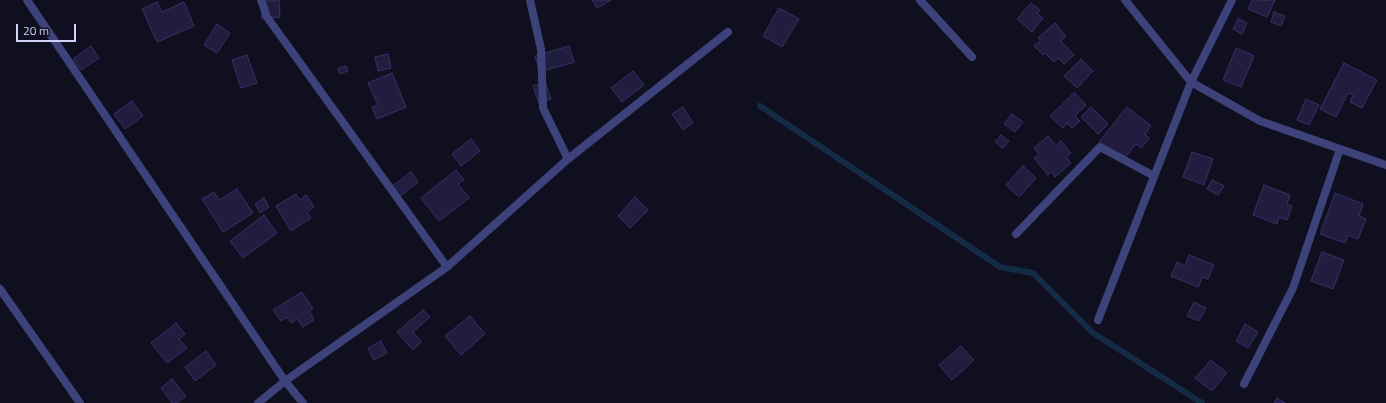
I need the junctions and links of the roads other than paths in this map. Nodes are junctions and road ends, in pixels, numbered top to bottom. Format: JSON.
{"nodes":[{"id":1,"x":27,"y":0,"type":"edge"},
{"id":2,"x":261,"y":0,"type":"edge"},
{"id":3,"x":530,"y":0,"type":"edge"},
{"id":4,"x":920,"y":0,"type":"edge"},
{"id":5,"x":1125,"y":0,"type":"edge"},
{"id":6,"x":1232,"y":0,"type":"edge"},
{"id":7,"x":728,"y":32,"type":"dead end"},
{"id":8,"x":972,"y":57,"type":"dead end"},
{"id":9,"x":1191,"y":82,"type":"junction"},
{"id":10,"x":1340,"y":149,"type":"junction"},
{"id":11,"x":568,"y":159,"type":"junction"},
{"id":12,"x":1386,"y":165,"type":"edge"},
{"id":13,"x":1154,"y":176,"type":"junction"},
{"id":14,"x":1016,"y":234,"type":"dead end"},
{"id":15,"x":447,"y":268,"type":"junction"},
{"id":16,"x":0,"y":289,"type":"edge"},
{"id":17,"x":1098,"y":320,"type":"dead end"},
{"id":18,"x":286,"y":381,"type":"junction"},
{"id":19,"x":1244,"y":384,"type":"dead end"},
{"id":20,"x":80,"y":403,"type":"edge"},
{"id":21,"x":258,"y":403,"type":"edge"},
{"id":22,"x":303,"y":403,"type":"edge"}],
"edges":[{"from":1,"to":18,"type":"street"},
{"from":2,"to":15,"type":"street"},
{"from":3,"to":11,"type":"street"},
{"from":4,"to":8,"type":"street"},
{"from":5,"to":9,"type":"street"},
{"from":6,"to":9,"type":"street"},
{"from":7,"to":11,"type":"street"},
{"from":9,"to":10,"type":"street"},
{"from":9,"to":13,"type":"street"},
{"from":10,"to":12,"type":"street"},
{"from":10,"to":19,"type":"street"},
{"from":11,"to":15,"type":"street"},
{"from":13,"to":14,"type":"street"},
{"from":13,"to":17,"type":"street"},
{"from":15,"to":18,"type":"street"},
{"from":16,"to":20,"type":"street"},
{"from":18,"to":21,"type":"street"},
{"from":18,"to":22,"type":"street"}]}
